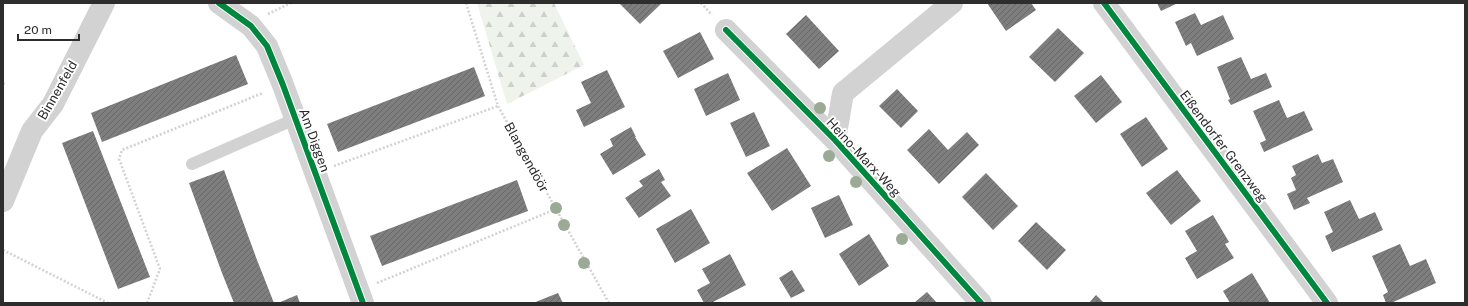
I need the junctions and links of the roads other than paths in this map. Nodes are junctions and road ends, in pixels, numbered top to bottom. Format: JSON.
{"nodes":[{"id":1,"x":104,"y":3,"type":"edge"},
{"id":2,"x":219,"y":3,"type":"edge"},
{"id":3,"x":952,"y":3,"type":"edge"},
{"id":4,"x":1104,"y":3,"type":"edge"},
{"id":5,"x":726,"y":30,"type":"dead end"},
{"id":6,"x":295,"y":119,"type":"junction"},
{"id":7,"x":835,"y":140,"type":"junction"},
{"id":8,"x":192,"y":164,"type":"dead end"},
{"id":9,"x":3,"y":201,"type":"edge"},
{"id":10,"x":361,"y":297,"type":"edge"},
{"id":11,"x":981,"y":303,"type":"edge"},
{"id":12,"x":1326,"y":303,"type":"edge"}],
"edges":[{"from":1,"to":9,"type":"street","name":"Binnenfeld"},
{"from":2,"to":6,"type":"street","name":"Am Diggen"},
{"from":3,"to":7,"type":"street"},
{"from":4,"to":12,"type":"street","name":"Eißendorfer Grenzweg"},
{"from":5,"to":7,"type":"street","name":"Heino-Marx-Weg"},
{"from":6,"to":8,"type":"lane"},
{"from":6,"to":10,"type":"street","name":"Am Diggen"},
{"from":7,"to":11,"type":"street","name":"Heino-Marx-Weg"}]}
